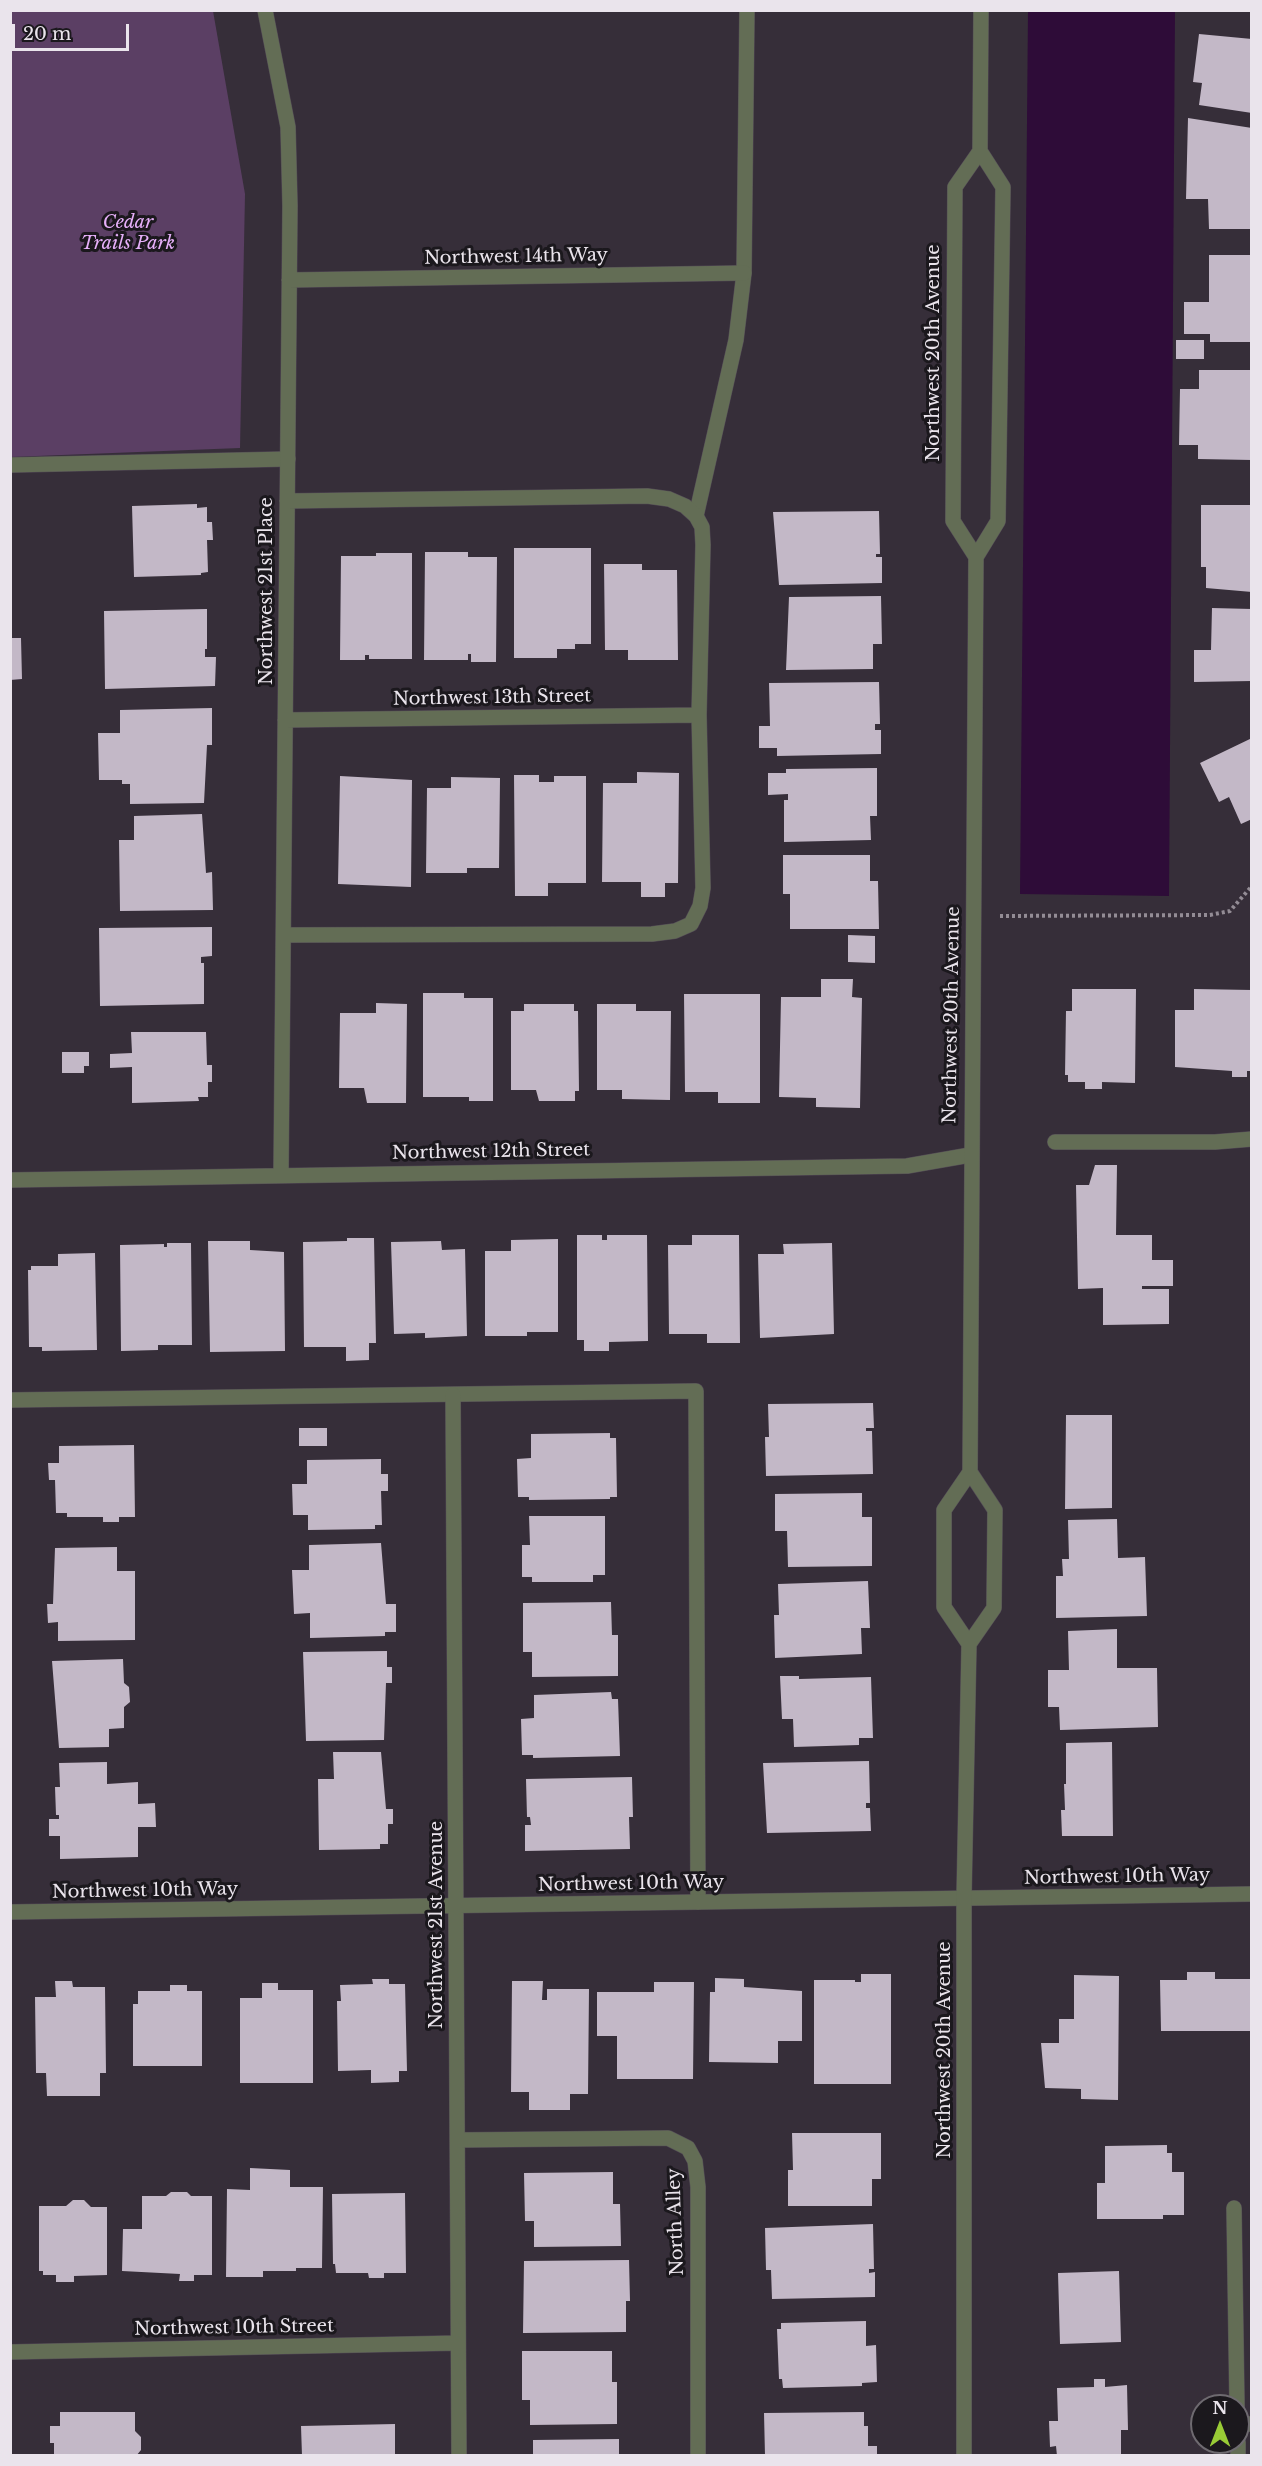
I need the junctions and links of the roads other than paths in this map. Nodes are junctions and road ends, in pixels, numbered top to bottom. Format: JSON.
{"nodes":[{"id":1,"x":265,"y":10,"type":"edge"},
{"id":2,"x":747,"y":10,"type":"edge"},
{"id":3,"x":981,"y":10,"type":"edge"},
{"id":4,"x":980,"y":151,"type":"junction"},
{"id":5,"x":744,"y":273,"type":"junction"},
{"id":6,"x":289,"y":280,"type":"junction"},
{"id":7,"x":288,"y":459,"type":"junction"},
{"id":8,"x":10,"y":465,"type":"edge"},
{"id":9,"x":287,"y":501,"type":"junction"},
{"id":10,"x":696,"y":516,"type":"junction"},
{"id":11,"x":976,"y":557,"type":"junction"},
{"id":12,"x":699,"y":715,"type":"junction"},
{"id":13,"x":285,"y":720,"type":"junction"},
{"id":14,"x":284,"y":935,"type":"junction"},
{"id":15,"x":1251,"y":1139,"type":"edge"},
{"id":16,"x":1055,"y":1142,"type":"dead end"},
{"id":17,"x":970,"y":1155,"type":"junction"},
{"id":18,"x":281,"y":1174,"type":"junction"},
{"id":19,"x":10,"y":1180,"type":"edge"},
{"id":20,"x":453,"y":1395,"type":"junction"},
{"id":21,"x":10,"y":1400,"type":"edge"},
{"id":22,"x":970,"y":1472,"type":"junction"},
{"id":23,"x":969,"y":1644,"type":"junction"},
{"id":24,"x":1251,"y":1894,"type":"edge"},
{"id":25,"x":964,"y":1898,"type":"junction"},
{"id":26,"x":698,"y":1902,"type":"junction"},
{"id":27,"x":457,"y":1905,"type":"junction"},
{"id":28,"x":10,"y":1912,"type":"edge"},
{"id":29,"x":458,"y":2140,"type":"junction"},
{"id":30,"x":1234,"y":2208,"type":"dead end"},
{"id":31,"x":458,"y":2343,"type":"junction"},
{"id":32,"x":10,"y":2352,"type":"edge"},
{"id":33,"x":1237,"y":2394,"type":"edge"},
{"id":34,"x":459,"y":2456,"type":"edge"},
{"id":35,"x":698,"y":2456,"type":"edge"},
{"id":36,"x":964,"y":2456,"type":"edge"}],
"edges":[{"from":1,"to":6,"type":"street","name":"Northwest 21st Place"},
{"from":2,"to":5,"type":"street"},
{"from":3,"to":4,"type":"street"},
{"from":4,"to":11,"type":"street"},
{"from":4,"to":11,"type":"street","name":"Northwest 20th Avenue"},
{"from":5,"to":6,"type":"street","name":"Northwest 14th Way"},
{"from":5,"to":10,"type":"street"},
{"from":6,"to":7,"type":"street","name":"Northwest 21st Place"},
{"from":7,"to":8,"type":"street"},
{"from":7,"to":9,"type":"street","name":"Northwest 21st Place"},
{"from":9,"to":10,"type":"street"},
{"from":9,"to":13,"type":"street","name":"Northwest 21st Place"},
{"from":10,"to":12,"type":"street"},
{"from":11,"to":17,"type":"street","name":"Northwest 20th Avenue"},
{"from":12,"to":13,"type":"street","name":"Northwest 13th Street"},
{"from":12,"to":14,"type":"street"},
{"from":13,"to":14,"type":"street","name":"Northwest 21st Place"},
{"from":14,"to":18,"type":"street","name":"Northwest 21st Place"},
{"from":15,"to":16,"type":"street"},
{"from":17,"to":18,"type":"street","name":"Northwest 12th Street"},
{"from":17,"to":22,"type":"street","name":"Northwest 20th Avenue"},
{"from":18,"to":19,"type":"street","name":"Northwest 12th Street"},
{"from":20,"to":21,"type":"street"},
{"from":20,"to":26,"type":"street"},
{"from":20,"to":27,"type":"street","name":"Northwest 21st Avenue"},
{"from":22,"to":23,"type":"street"},
{"from":22,"to":23,"type":"street"},
{"from":23,"to":25,"type":"street","name":"Northwest 20th Avenue"},
{"from":24,"to":25,"type":"street","name":"Northwest 10th Way"},
{"from":25,"to":26,"type":"street","name":"Northwest 10th Way"},
{"from":25,"to":36,"type":"street","name":"Northwest 20th Avenue"},
{"from":26,"to":27,"type":"street","name":"Northwest 10th Way"},
{"from":27,"to":28,"type":"street","name":"Northwest 10th Way"},
{"from":27,"to":29,"type":"street","name":"Northwest 21st Avenue"},
{"from":29,"to":31,"type":"street","name":"Northwest 21st Avenue"},
{"from":29,"to":35,"type":"street","name":"North Alley"},
{"from":30,"to":33,"type":"street"},
{"from":31,"to":32,"type":"street","name":"Northwest 10th Street"},
{"from":31,"to":34,"type":"street","name":"Northwest 21st Avenue"}]}
